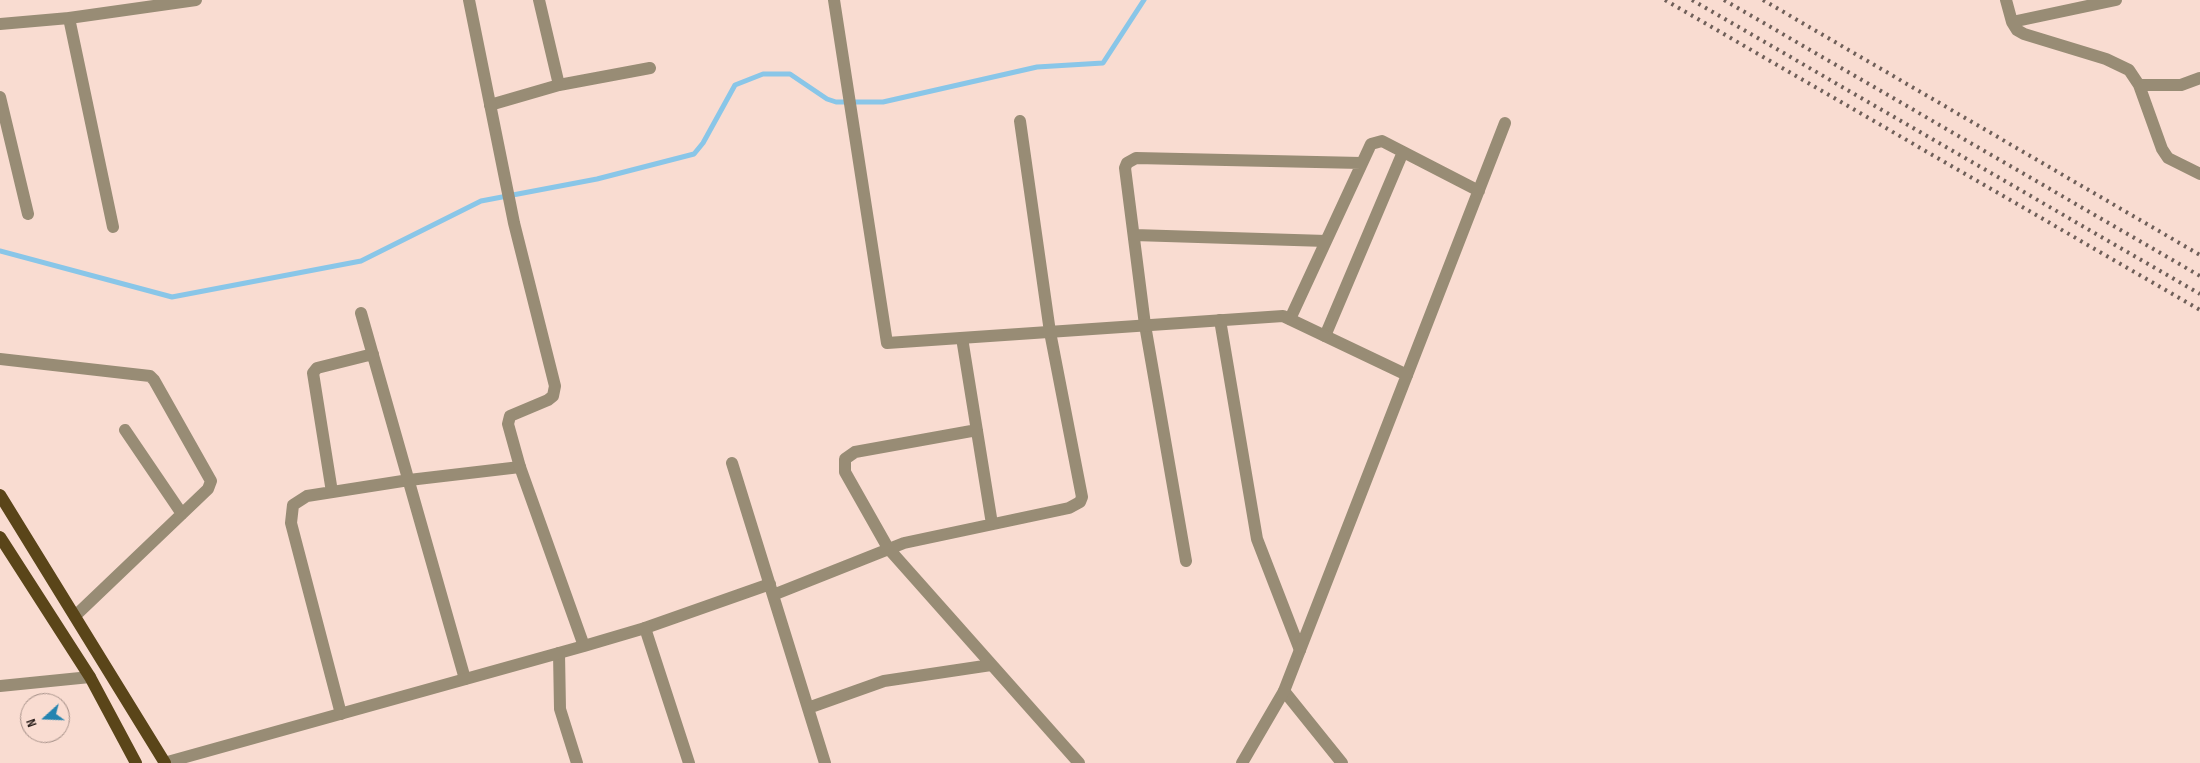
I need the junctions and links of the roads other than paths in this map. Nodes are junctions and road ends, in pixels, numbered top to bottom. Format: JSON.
{"nodes":[{"id":1,"x":196,"y":0,"type":"edge"},
{"id":2,"x":468,"y":0,"type":"edge"},
{"id":3,"x":539,"y":0,"type":"edge"},
{"id":4,"x":834,"y":0,"type":"edge"},
{"id":5,"x":2006,"y":0,"type":"edge"},
{"id":6,"x":2116,"y":0,"type":"edge"},
{"id":7,"x":69,"y":18,"type":"junction"},
{"id":8,"x":2012,"y":22,"type":"junction"},
{"id":9,"x":0,"y":24,"type":"edge"},
{"id":10,"x":650,"y":68,"type":"dead end"},
{"id":11,"x":2200,"y":78,"type":"edge"},
{"id":12,"x":559,"y":85,"type":"junction"},
{"id":13,"x":2139,"y":85,"type":"junction"},
{"id":14,"x":0,"y":97,"type":"edge"},
{"id":15,"x":490,"y":105,"type":"junction"},
{"id":16,"x":1020,"y":122,"type":"dead end"},
{"id":17,"x":1505,"y":124,"type":"dead end"},
{"id":18,"x":1403,"y":152,"type":"junction"},
{"id":19,"x":1362,"y":163,"type":"junction"},
{"id":20,"x":2200,"y":174,"type":"edge"},
{"id":21,"x":1479,"y":190,"type":"junction"},
{"id":22,"x":28,"y":214,"type":"dead end"},
{"id":23,"x":113,"y":227,"type":"dead end"},
{"id":24,"x":1134,"y":235,"type":"junction"},
{"id":25,"x":1326,"y":241,"type":"junction"},
{"id":26,"x":360,"y":313,"type":"dead end"},
{"id":27,"x":1220,"y":320,"type":"junction"},
{"id":28,"x":1290,"y":320,"type":"junction"},
{"id":29,"x":1145,"y":326,"type":"junction"},
{"id":30,"x":1050,"y":332,"type":"junction"},
{"id":31,"x":1324,"y":336,"type":"junction"},
{"id":32,"x":962,"y":338,"type":"junction"},
{"id":33,"x":373,"y":354,"type":"junction"},
{"id":34,"x":0,"y":359,"type":"edge"},
{"id":35,"x":1407,"y":375,"type":"junction"},
{"id":36,"x":125,"y":430,"type":"dead end"},
{"id":37,"x":977,"y":430,"type":"junction"},
{"id":38,"x":732,"y":463,"type":"dead end"},
{"id":39,"x":520,"y":467,"type":"junction"},
{"id":40,"x":409,"y":480,"type":"junction"},
{"id":41,"x":332,"y":492,"type":"junction"},
{"id":42,"x":0,"y":495,"type":"edge"},
{"id":43,"x":182,"y":514,"type":"junction"},
{"id":44,"x":992,"y":524,"type":"junction"},
{"id":45,"x":0,"y":537,"type":"edge"},
{"id":46,"x":888,"y":548,"type":"junction"},
{"id":47,"x":1186,"y":561,"type":"dead end"},
{"id":48,"x":772,"y":590,"type":"junction"},
{"id":49,"x":74,"y":616,"type":"junction"},
{"id":50,"x":645,"y":628,"type":"junction"},
{"id":51,"x":584,"y":646,"type":"junction"},
{"id":52,"x":1300,"y":650,"type":"junction"},
{"id":53,"x":559,"y":653,"type":"junction"},
{"id":54,"x":991,"y":665,"type":"junction"},
{"id":55,"x":90,"y":677,"type":"junction"},
{"id":56,"x":465,"y":679,"type":"junction"},
{"id":57,"x":0,"y":686,"type":"edge"},
{"id":58,"x":1284,"y":690,"type":"junction"},
{"id":59,"x":808,"y":708,"type":"junction"},
{"id":60,"x":341,"y":714,"type":"junction"},
{"id":61,"x":136,"y":763,"type":"edge"},
{"id":62,"x":164,"y":763,"type":"edge"},
{"id":63,"x":577,"y":763,"type":"edge"},
{"id":64,"x":689,"y":763,"type":"edge"},
{"id":65,"x":825,"y":763,"type":"edge"},
{"id":66,"x":1079,"y":763,"type":"edge"},
{"id":67,"x":1242,"y":763,"type":"edge"},
{"id":68,"x":1342,"y":763,"type":"edge"}],
"edges":[{"from":1,"to":7,"type":"street"},
{"from":2,"to":15,"type":"street"},
{"from":3,"to":12,"type":"street"},
{"from":4,"to":32,"type":"street"},
{"from":5,"to":8,"type":"street"},
{"from":6,"to":8,"type":"street"},
{"from":7,"to":9,"type":"street"},
{"from":7,"to":23,"type":"street"},
{"from":8,"to":13,"type":"street"},
{"from":10,"to":12,"type":"street"},
{"from":11,"to":13,"type":"street"},
{"from":12,"to":15,"type":"street"},
{"from":13,"to":20,"type":"street"},
{"from":14,"to":22,"type":"street"},
{"from":15,"to":39,"type":"street"},
{"from":16,"to":30,"type":"street"},
{"from":17,"to":21,"type":"street"},
{"from":18,"to":19,"type":"street"},
{"from":18,"to":21,"type":"street"},
{"from":18,"to":31,"type":"street"},
{"from":19,"to":24,"type":"street"},
{"from":19,"to":25,"type":"street"},
{"from":21,"to":35,"type":"street"},
{"from":24,"to":25,"type":"street"},
{"from":24,"to":29,"type":"street"},
{"from":25,"to":28,"type":"street"},
{"from":26,"to":33,"type":"street"},
{"from":27,"to":28,"type":"street"},
{"from":27,"to":29,"type":"street"},
{"from":27,"to":52,"type":"street"},
{"from":28,"to":31,"type":"street"},
{"from":29,"to":30,"type":"street"},
{"from":29,"to":47,"type":"street"},
{"from":30,"to":32,"type":"street"},
{"from":30,"to":44,"type":"street"},
{"from":31,"to":35,"type":"street"},
{"from":32,"to":37,"type":"street"},
{"from":33,"to":40,"type":"street"},
{"from":33,"to":41,"type":"street"},
{"from":34,"to":43,"type":"street"},
{"from":35,"to":52,"type":"street"},
{"from":36,"to":43,"type":"street"},
{"from":37,"to":44,"type":"street"},
{"from":37,"to":46,"type":"street"},
{"from":38,"to":48,"type":"street"},
{"from":39,"to":40,"type":"street"},
{"from":39,"to":51,"type":"street"},
{"from":40,"to":41,"type":"street"},
{"from":40,"to":56,"type":"street"},
{"from":41,"to":60,"type":"street"},
{"from":42,"to":49,"type":"main road"},
{"from":43,"to":49,"type":"street"},
{"from":44,"to":46,"type":"street"},
{"from":45,"to":55,"type":"main road"},
{"from":46,"to":48,"type":"street"},
{"from":46,"to":54,"type":"street"},
{"from":48,"to":50,"type":"street"},
{"from":48,"to":59,"type":"street"},
{"from":49,"to":62,"type":"main road"},
{"from":50,"to":51,"type":"street"},
{"from":50,"to":64,"type":"street"},
{"from":51,"to":53,"type":"street"},
{"from":52,"to":58,"type":"street"},
{"from":53,"to":56,"type":"street"},
{"from":53,"to":63,"type":"street"},
{"from":54,"to":59,"type":"street"},
{"from":54,"to":66,"type":"street"},
{"from":55,"to":57,"type":"street"},
{"from":55,"to":61,"type":"main road"},
{"from":56,"to":60,"type":"street"},
{"from":58,"to":67,"type":"street"},
{"from":58,"to":68,"type":"street"},
{"from":59,"to":65,"type":"street"},
{"from":60,"to":62,"type":"street"}]}
